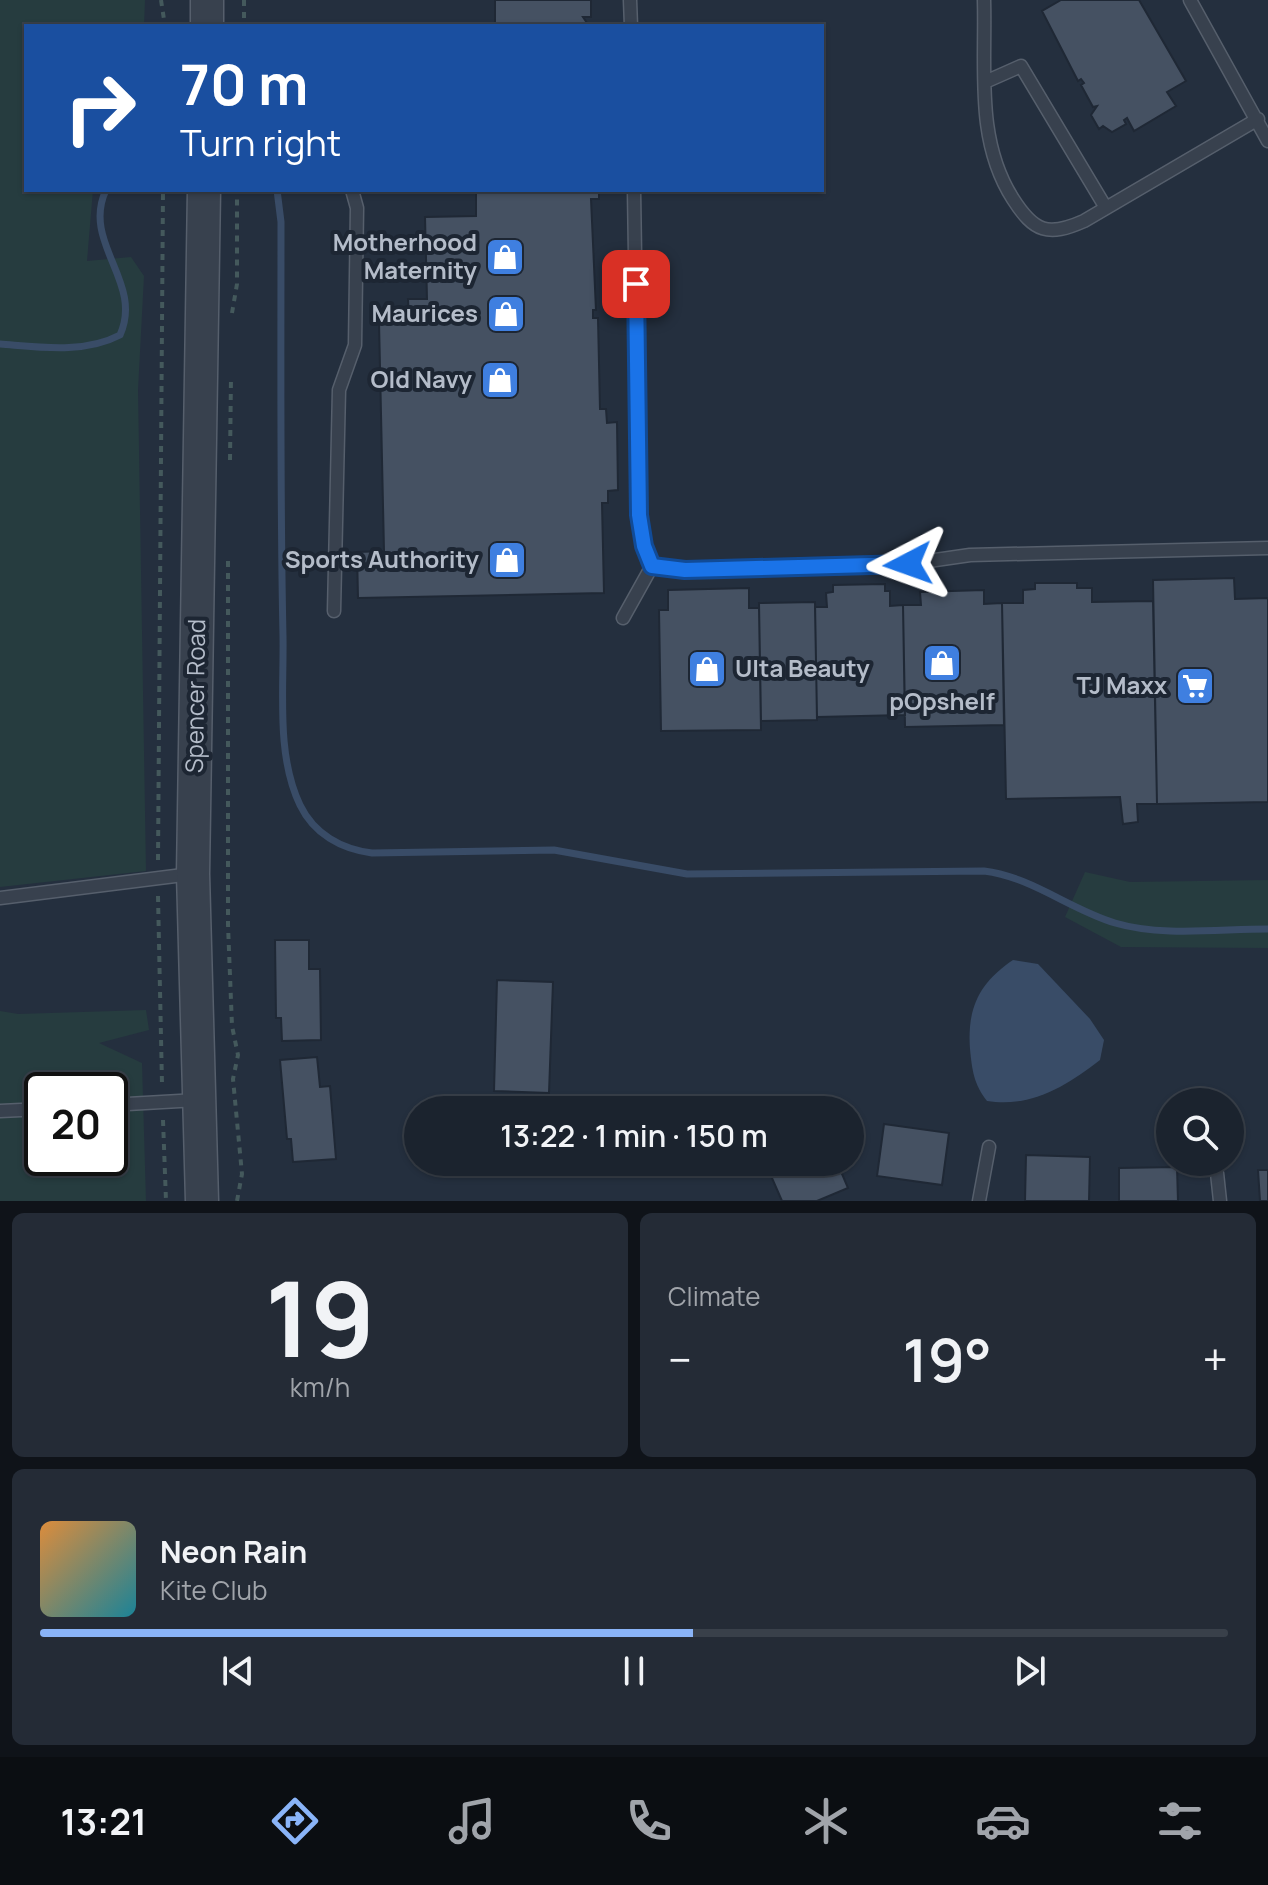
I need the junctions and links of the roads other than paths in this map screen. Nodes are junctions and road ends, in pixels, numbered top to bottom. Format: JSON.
{"nodes":[{"id":1,"x":207,"y":0,"type":"edge"},
{"id":2,"x":630,"y":0,"type":"edge"},
{"id":3,"x":984,"y":0,"type":"edge"},
{"id":4,"x":1190,"y":0,"type":"edge"},
{"id":5,"x":207,"y":24,"type":"edge"},
{"id":6,"x":631,"y":24,"type":"edge"},
{"id":7,"x":985,"y":82,"type":"junction"},
{"id":8,"x":1258,"y":119,"type":"junction"},
{"id":9,"x":1268,"y":141,"type":"edge"},
{"id":10,"x":204,"y":192,"type":"edge"},
{"id":11,"x":353,"y":192,"type":"edge"},
{"id":12,"x":634,"y":192,"type":"edge"},
{"id":13,"x":1106,"y":208,"type":"junction"},
{"id":14,"x":1268,"y":548,"type":"edge"},
{"id":15,"x":652,"y":566,"type":"junction"},
{"id":16,"x":334,"y":611,"type":"dead end"},
{"id":17,"x":623,"y":618,"type":"dead end"},
{"id":18,"x":193,"y":874,"type":"junction"},
{"id":19,"x":0,"y":898,"type":"edge"},
{"id":20,"x":197,"y":1100,"type":"junction"},
{"id":21,"x":128,"y":1104,"type":"edge"},
{"id":22,"x":24,"y":1110,"type":"edge"},
{"id":23,"x":0,"y":1111,"type":"edge"},
{"id":24,"x":989,"y":1147,"type":"dead end"},
{"id":25,"x":1217,"y":1176,"type":"edge"},
{"id":26,"x":202,"y":1201,"type":"edge"},
{"id":27,"x":979,"y":1201,"type":"edge"},
{"id":28,"x":1220,"y":1201,"type":"edge"}],
"edges":[{"from":1,"to":5,"type":"street"},
{"from":2,"to":6,"type":"lane"},
{"from":3,"to":7,"type":"lane"},
{"from":4,"to":8,"type":"lane"},
{"from":7,"to":13,"type":"lane"},
{"from":7,"to":13,"type":"lane"},
{"from":8,"to":9,"type":"lane"},
{"from":8,"to":13,"type":"lane"},
{"from":10,"to":18,"type":"street","name":"Spencer Road"},
{"from":11,"to":16,"type":"lane"},
{"from":12,"to":15,"type":"lane"},
{"from":14,"to":15,"type":"lane"},
{"from":15,"to":17,"type":"lane"},
{"from":18,"to":19,"type":"lane"},
{"from":18,"to":20,"type":"street","name":"Spencer Road"},
{"from":20,"to":21,"type":"lane"},
{"from":20,"to":26,"type":"street","name":"Spencer Road"},
{"from":22,"to":23,"type":"lane"},
{"from":24,"to":27,"type":"lane"},
{"from":25,"to":28,"type":"lane"}]}
